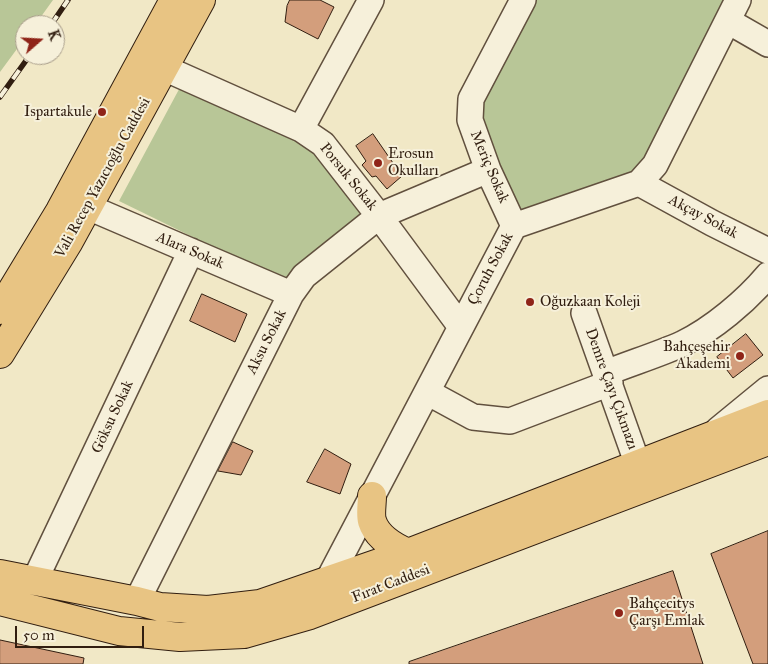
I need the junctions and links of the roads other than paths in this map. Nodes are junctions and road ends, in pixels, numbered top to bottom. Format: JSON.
{"nodes":[{"id":1,"x":174,"y":0,"type":"edge"},
{"id":2,"x":201,"y":0,"type":"edge"},
{"id":3,"x":371,"y":0,"type":"edge"},
{"id":4,"x":523,"y":0,"type":"edge"},
{"id":5,"x":733,"y":11,"type":"edge"},
{"id":6,"x":768,"y":44,"type":"edge"},
{"id":7,"x":164,"y":68,"type":"junction"},
{"id":8,"x":300,"y":129,"type":"junction"},
{"id":9,"x":488,"y":170,"type":"junction"},
{"id":10,"x":639,"y":182,"type":"junction"},
{"id":11,"x":88,"y":207,"type":"junction"},
{"id":12,"x":379,"y":216,"type":"junction"},
{"id":13,"x":514,"y":226,"type":"junction"},
{"id":14,"x":191,"y":251,"type":"junction"},
{"id":15,"x":768,"y":251,"type":"edge"},
{"id":16,"x":768,"y":275,"type":"edge"},
{"id":17,"x":291,"y":294,"type":"junction"},
{"id":18,"x":0,"y":310,"type":"edge"},
{"id":19,"x":584,"y":312,"type":"dead end"},
{"id":20,"x":461,"y":327,"type":"junction"},
{"id":21,"x":0,"y":354,"type":"edge"},
{"id":22,"x":608,"y":378,"type":"junction"},
{"id":23,"x":768,"y":388,"type":"edge"},
{"id":24,"x":427,"y":392,"type":"junction"},
{"id":25,"x":768,"y":414,"type":"edge"},
{"id":26,"x":708,"y":437,"type":"junction"},
{"id":27,"x":768,"y":441,"type":"edge"},
{"id":28,"x":638,"y":465,"type":"junction"},
{"id":29,"x":372,"y":496,"type":"junction"},
{"id":30,"x":408,"y":553,"type":"junction"},
{"id":31,"x":0,"y":574,"type":"edge"},
{"id":32,"x":328,"y":580,"type":"junction"},
{"id":33,"x":34,"y":582,"type":"junction"},
{"id":34,"x":0,"y":601,"type":"edge"},
{"id":35,"x":137,"y":601,"type":"junction"},
{"id":36,"x":310,"y":614,"type":"junction"}],
"edges":[{"from":1,"to":18,"type":"main road","name":"Vali Recep Yazıcıoğlu Caddesi"},
{"from":2,"to":7,"type":"main road","name":"Vali Recep Yazıcıoğlu Caddesi"},
{"from":3,"to":8,"type":"street"},
{"from":4,"to":9,"type":"street","name":"Meriç Sokak"},
{"from":5,"to":6,"type":"street"},
{"from":5,"to":10,"type":"street","name":"Çoruh Sokak"},
{"from":7,"to":8,"type":"street","name":"Porsuk Sokak"},
{"from":7,"to":11,"type":"main road","name":"Vali Recep Yazıcıoğlu Caddesi"},
{"from":8,"to":12,"type":"street","name":"Porsuk Sokak"},
{"from":9,"to":12,"type":"street","name":"Aksu Sokak"},
{"from":9,"to":13,"type":"street","name":"Meriç Sokak"},
{"from":10,"to":13,"type":"street","name":"Çoruh Sokak"},
{"from":10,"to":15,"type":"street","name":"Akçay Sokak"},
{"from":11,"to":14,"type":"street","name":"Alara Sokak"},
{"from":11,"to":21,"type":"main road","name":"Vali Recep Yazıcıoğlu Caddesi"},
{"from":12,"to":17,"type":"street","name":"Aksu Sokak"},
{"from":12,"to":20,"type":"street","name":"Porsuk Sokak"},
{"from":13,"to":20,"type":"street","name":"Çoruh Sokak"},
{"from":14,"to":17,"type":"street","name":"Alara Sokak"},
{"from":14,"to":33,"type":"street","name":"Göksu Sokak"},
{"from":16,"to":22,"type":"street"},
{"from":17,"to":35,"type":"street","name":"Aksu Sokak"},
{"from":19,"to":22,"type":"street","name":"Demre Çayı Çıkmazı"},
{"from":20,"to":24,"type":"street","name":"Çoruh Sokak"},
{"from":22,"to":24,"type":"street"},
{"from":22,"to":28,"type":"street","name":"Demre Çayı Çıkmazı"},
{"from":23,"to":26,"type":"street"},
{"from":24,"to":29,"type":"street","name":"Çoruh Sokak"},
{"from":25,"to":26,"type":"main road","name":"Fırat Caddesi"},
{"from":26,"to":28,"type":"main road","name":"Fırat Caddesi"},
{"from":27,"to":36,"type":"main road","name":"Fırat Caddesi"},
{"from":28,"to":30,"type":"main road","name":"Fırat Caddesi"},
{"from":29,"to":30,"type":"main road"},
{"from":29,"to":32,"type":"street","name":"Çoruh Sokak"},
{"from":30,"to":32,"type":"main road","name":"Fırat Caddesi"},
{"from":31,"to":33,"type":"main road","name":"Fırat Caddesi"},
{"from":32,"to":35,"type":"main road","name":"Fırat Caddesi"},
{"from":32,"to":36,"type":"street","name":"Çoruh Sokak"},
{"from":33,"to":35,"type":"main road","name":"Fırat Caddesi"},
{"from":34,"to":36,"type":"main road","name":"Fırat Caddesi"}]}
